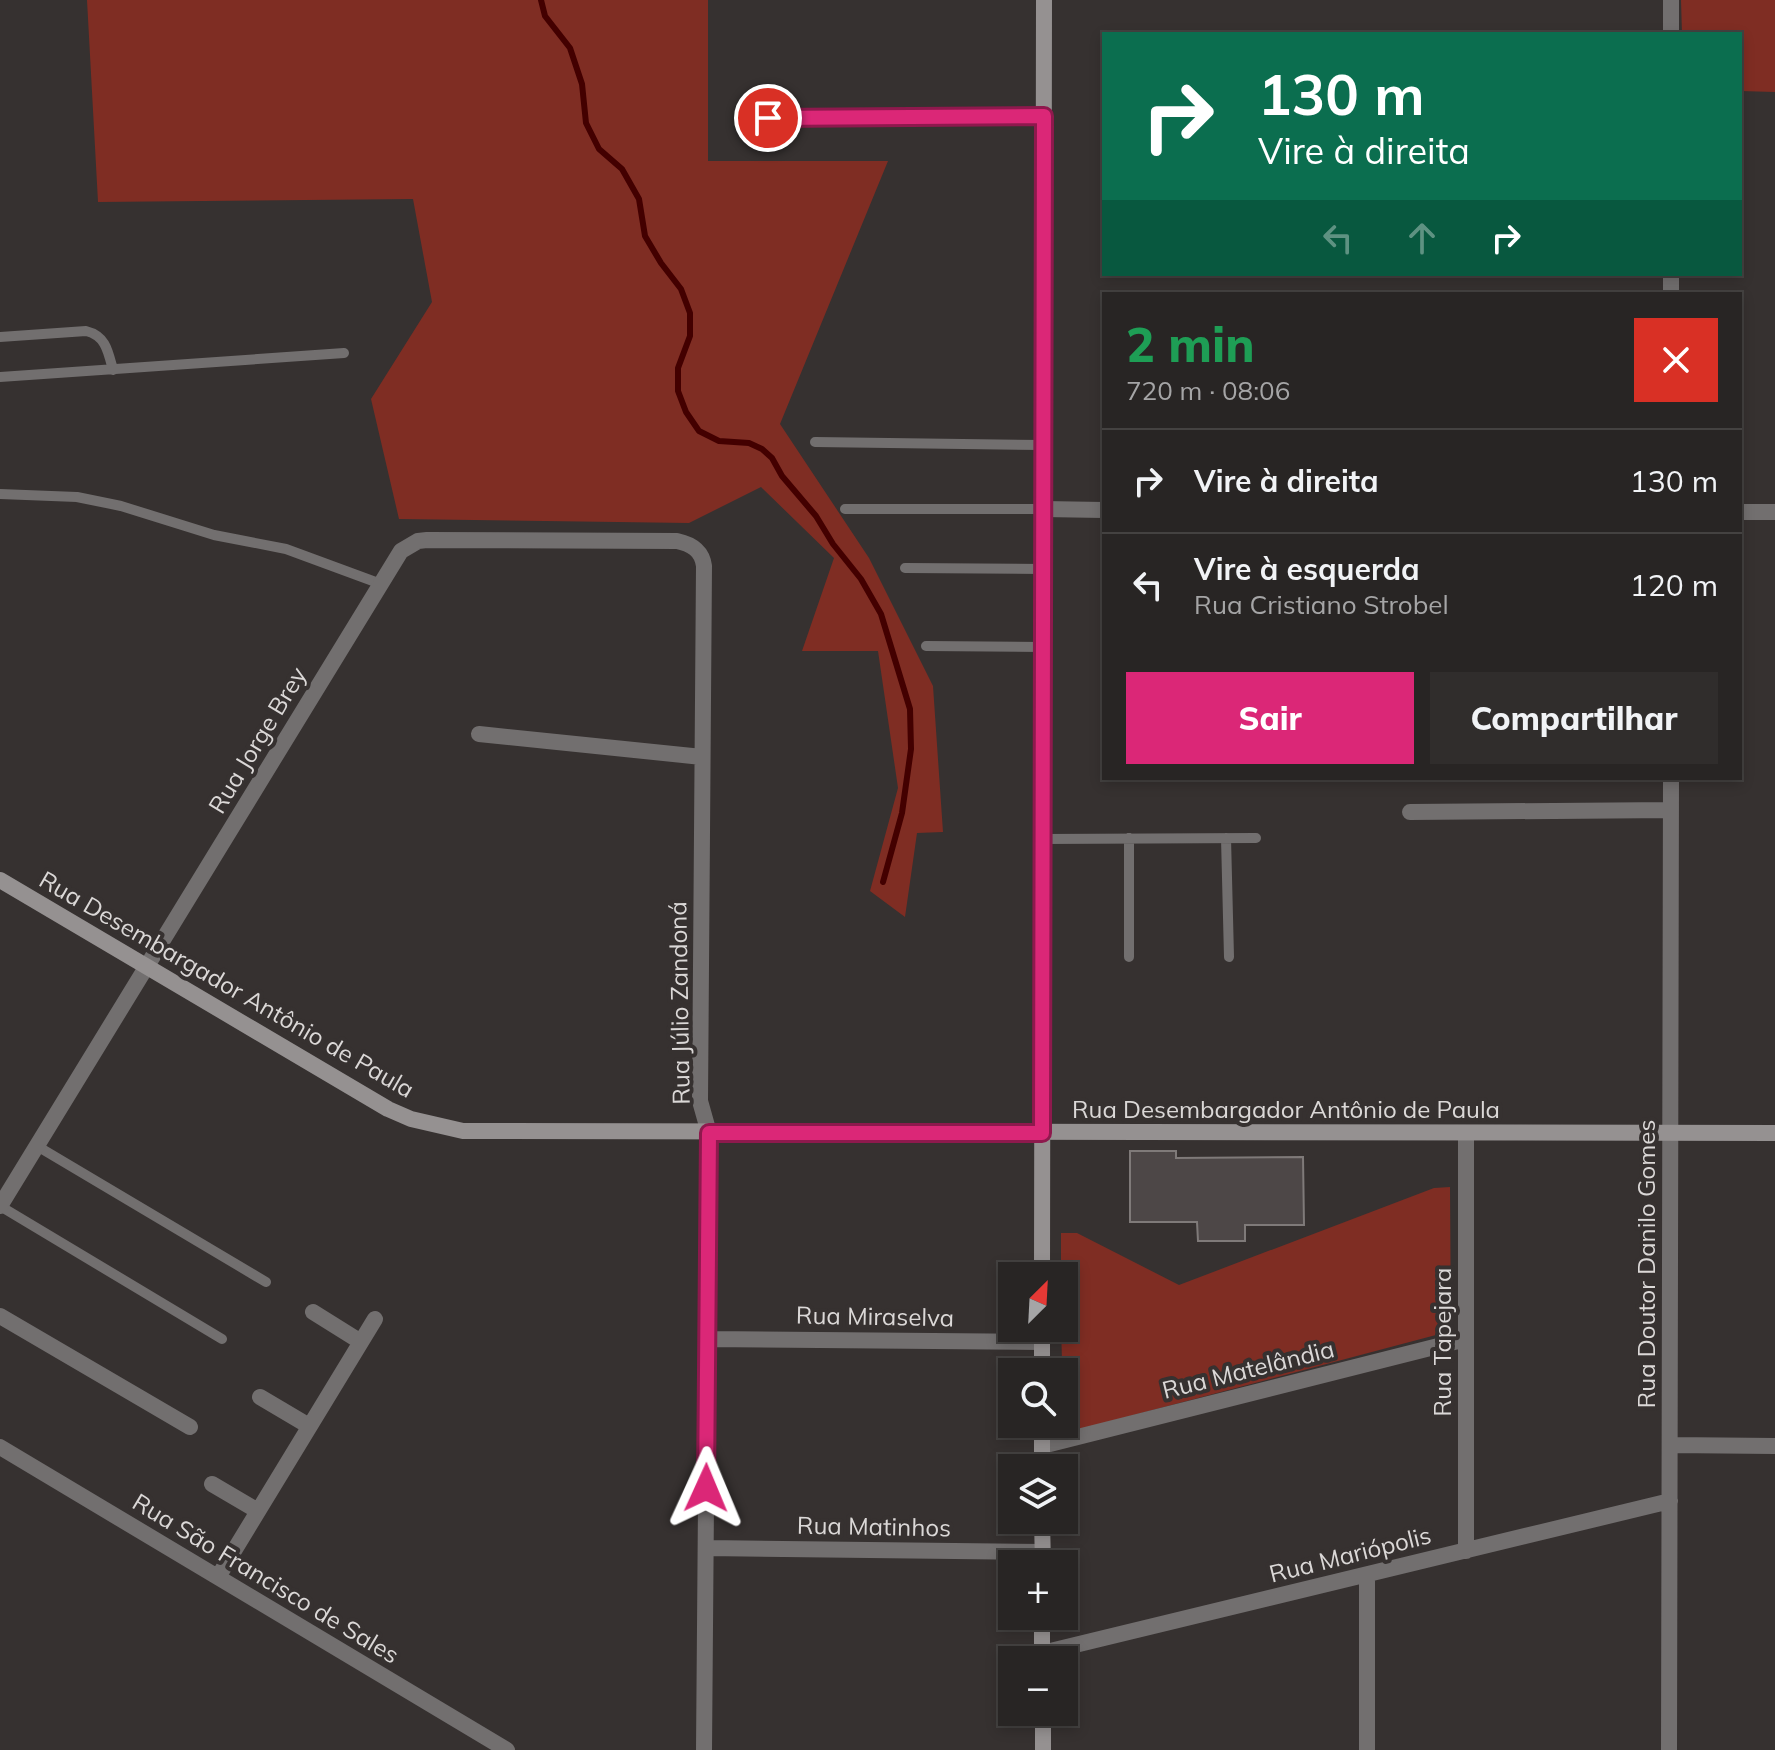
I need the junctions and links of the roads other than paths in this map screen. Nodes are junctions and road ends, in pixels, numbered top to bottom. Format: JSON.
{"nodes":[{"id":1,"x":1044,"y":0,"type":"edge"},
{"id":2,"x":1671,"y":0,"type":"edge"},
{"id":3,"x":1671,"y":32,"type":"edge"},
{"id":4,"x":1044,"y":116,"type":"junction"},
{"id":5,"x":768,"y":118,"type":"dead end"},
{"id":6,"x":0,"y":337,"type":"edge"},
{"id":7,"x":344,"y":353,"type":"dead end"},
{"id":8,"x":113,"y":370,"type":"junction"},
{"id":9,"x":0,"y":377,"type":"edge"},
{"id":10,"x":815,"y":442,"type":"dead end"},
{"id":11,"x":1043,"y":445,"type":"junction"},
{"id":12,"x":0,"y":494,"type":"edge"},
{"id":13,"x":845,"y":509,"type":"dead end"},
{"id":14,"x":1043,"y":509,"type":"junction"},
{"id":15,"x":1102,"y":510,"type":"edge"},
{"id":16,"x":1742,"y":512,"type":"edge"},
{"id":17,"x":1775,"y":512,"type":"edge"},
{"id":18,"x":693,"y":547,"type":"joint"},
{"id":19,"x":905,"y":568,"type":"dead end"},
{"id":20,"x":1043,"y":569,"type":"junction"},
{"id":21,"x":381,"y":584,"type":"junction"},
{"id":22,"x":926,"y":646,"type":"dead end"},
{"id":23,"x":1043,"y":647,"type":"junction"},
{"id":24,"x":479,"y":734,"type":"dead end"},
{"id":25,"x":702,"y":757,"type":"junction"},
{"id":26,"x":1671,"y":780,"type":"edge"},
{"id":27,"x":1671,"y":810,"type":"junction"},
{"id":28,"x":1410,"y":812,"type":"dead end"},
{"id":29,"x":1129,"y":838,"type":"junction"},
{"id":30,"x":1226,"y":838,"type":"junction"},
{"id":31,"x":1256,"y":838,"type":"dead end"},
{"id":32,"x":1042,"y":839,"type":"junction"},
{"id":33,"x":0,"y":880,"type":"edge"},
{"id":34,"x":1129,"y":957,"type":"dead end"},
{"id":35,"x":1229,"y":957,"type":"dead end"},
{"id":36,"x":147,"y":967,"type":"junction"},
{"id":37,"x":709,"y":1133,"type":"junction"},
{"id":38,"x":1042,"y":1133,"type":"junction"},
{"id":39,"x":1466,"y":1133,"type":"junction"},
{"id":40,"x":1670,"y":1133,"type":"junction"},
{"id":41,"x":1775,"y":1133,"type":"edge"},
{"id":42,"x":37,"y":1146,"type":"junction"},
{"id":43,"x":0,"y":1206,"type":"edge"},
{"id":44,"x":1042,"y":1262,"type":"edge"},
{"id":45,"x":266,"y":1282,"type":"dead end"},
{"id":46,"x":313,"y":1312,"type":"dead end"},
{"id":47,"x":0,"y":1316,"type":"edge"},
{"id":48,"x":375,"y":1319,"type":"dead end"},
{"id":49,"x":998,"y":1336,"type":"edge"},
{"id":50,"x":222,"y":1339,"type":"dead end"},
{"id":51,"x":707,"y":1339,"type":"junction"},
{"id":52,"x":1466,"y":1339,"type":"junction"},
{"id":53,"x":361,"y":1342,"type":"junction"},
{"id":54,"x":260,"y":1397,"type":"dead end"},
{"id":55,"x":309,"y":1426,"type":"junction"},
{"id":56,"x":190,"y":1427,"type":"dead end"},
{"id":57,"x":1042,"y":1438,"type":"edge"},
{"id":58,"x":1670,"y":1445,"type":"junction"},
{"id":59,"x":1042,"y":1446,"type":"junction"},
{"id":60,"x":1775,"y":1446,"type":"edge"},
{"id":61,"x":0,"y":1447,"type":"edge"},
{"id":62,"x":1042,"y":1454,"type":"edge"},
{"id":63,"x":212,"y":1484,"type":"dead end"},
{"id":64,"x":1670,"y":1501,"type":"junction"},
{"id":65,"x":258,"y":1511,"type":"junction"},
{"id":66,"x":706,"y":1548,"type":"junction"},
{"id":67,"x":1466,"y":1551,"type":"junction"},
{"id":68,"x":998,"y":1557,"type":"edge"},
{"id":69,"x":1367,"y":1575,"type":"junction"},
{"id":70,"x":218,"y":1577,"type":"junction"},
{"id":71,"x":1078,"y":1648,"type":"edge"},
{"id":72,"x":1043,"y":1726,"type":"edge"},
{"id":73,"x":507,"y":1750,"type":"edge"},
{"id":74,"x":704,"y":1750,"type":"edge"},
{"id":75,"x":1043,"y":1750,"type":"edge"},
{"id":76,"x":1367,"y":1750,"type":"edge"},
{"id":77,"x":1669,"y":1750,"type":"edge"}],
"edges":[{"from":1,"to":4,"type":"main road"},
{"from":2,"to":3,"type":"street"},
{"from":4,"to":5,"type":"lane"},
{"from":4,"to":11,"type":"main road"},
{"from":6,"to":8,"type":"lane"},
{"from":7,"to":8,"type":"lane"},
{"from":8,"to":9,"type":"lane"},
{"from":10,"to":11,"type":"lane"},
{"from":11,"to":14,"type":"main road"},
{"from":12,"to":21,"type":"lane"},
{"from":13,"to":14,"type":"lane"},
{"from":14,"to":15,"type":"street"},
{"from":14,"to":20,"type":"main road"},
{"from":16,"to":17,"type":"street"},
{"from":18,"to":21,"type":"street","name":"Rua Jorge Brey"},
{"from":18,"to":25,"type":"street","name":"Rua Júlio Zandoná"},
{"from":19,"to":20,"type":"lane"},
{"from":20,"to":23,"type":"main road"},
{"from":21,"to":36,"type":"street","name":"Rua Jorge Brey"},
{"from":22,"to":23,"type":"lane"},
{"from":23,"to":32,"type":"main road"},
{"from":24,"to":25,"type":"street"},
{"from":25,"to":37,"type":"street","name":"Rua Júlio Zandoná"},
{"from":26,"to":27,"type":"street","name":"Rua Doutor Danilo Gomes"},
{"from":27,"to":28,"type":"street"},
{"from":27,"to":40,"type":"street","name":"Rua Doutor Danilo Gomes"},
{"from":29,"to":30,"type":"lane"},
{"from":29,"to":32,"type":"lane"},
{"from":29,"to":34,"type":"lane"},
{"from":30,"to":31,"type":"lane"},
{"from":30,"to":35,"type":"lane"},
{"from":32,"to":38,"type":"main road"},
{"from":33,"to":36,"type":"main road","name":"Rua Desembargador Antônio de Paula"},
{"from":36,"to":37,"type":"main road","name":"Rua Desembargador Antônio de Paula"},
{"from":36,"to":42,"type":"street","name":"Rua Jorge Brey"},
{"from":37,"to":38,"type":"main road","name":"Rua Desembargador Antônio de Paula"},
{"from":37,"to":51,"type":"street","name":"Rua Júlio Zandoná"},
{"from":38,"to":39,"type":"main road","name":"Rua Desembargador Antônio de Paula"},
{"from":38,"to":44,"type":"main road"},
{"from":39,"to":40,"type":"main road","name":"Rua Desembargador Antônio de Paula"},
{"from":39,"to":52,"type":"street","name":"Rua Tapejara"},
{"from":40,"to":41,"type":"main road","name":"Rua Desembargador Antônio de Paula"},
{"from":40,"to":58,"type":"street","name":"Rua Doutor Danilo Gomes"},
{"from":42,"to":43,"type":"street","name":"Rua Jorge Brey"},
{"from":42,"to":45,"type":"lane"},
{"from":43,"to":50,"type":"lane"},
{"from":46,"to":53,"type":"street"},
{"from":47,"to":56,"type":"street"},
{"from":48,"to":53,"type":"street"},
{"from":49,"to":51,"type":"street","name":"Rua Miraselva"},
{"from":51,"to":66,"type":"street","name":"Rua Júlio Zandoná"},
{"from":52,"to":59,"type":"street","name":"Rua Matelândia"},
{"from":52,"to":67,"type":"street","name":"Rua Tapejara"},
{"from":53,"to":55,"type":"street"},
{"from":54,"to":55,"type":"street"},
{"from":55,"to":65,"type":"street"},
{"from":57,"to":59,"type":"main road"},
{"from":58,"to":60,"type":"street"},
{"from":58,"to":64,"type":"street","name":"Rua Doutor Danilo Gomes"},
{"from":59,"to":62,"type":"main road"},
{"from":61,"to":70,"type":"street","name":"Rua São Francisco de Sales"},
{"from":63,"to":65,"type":"street"},
{"from":64,"to":67,"type":"street","name":"Rua Mariópolis"},
{"from":64,"to":77,"type":"street","name":"Rua Doutor Danilo Gomes"},
{"from":65,"to":70,"type":"street"},
{"from":66,"to":68,"type":"street","name":"Rua Matinhos"},
{"from":66,"to":74,"type":"street","name":"Rua Júlio Zandoná"},
{"from":67,"to":69,"type":"street","name":"Rua Mariópolis"},
{"from":69,"to":71,"type":"street","name":"Rua Mariópolis"},
{"from":69,"to":76,"type":"street"},
{"from":70,"to":73,"type":"street","name":"Rua São Francisco de Sales"},
{"from":72,"to":75,"type":"main road"}]}
